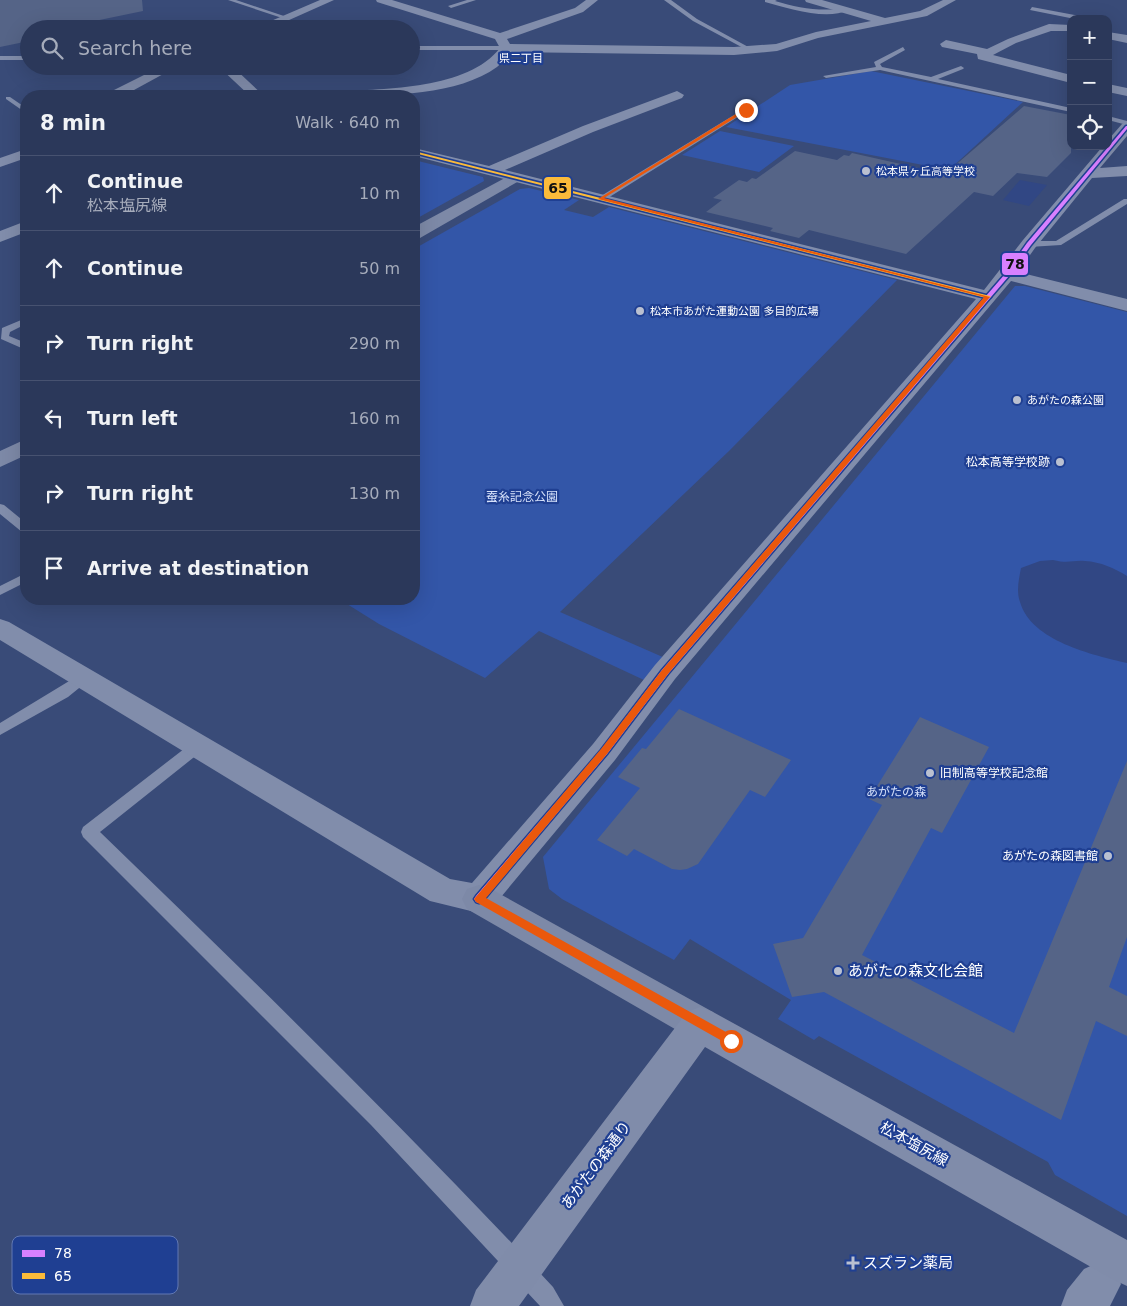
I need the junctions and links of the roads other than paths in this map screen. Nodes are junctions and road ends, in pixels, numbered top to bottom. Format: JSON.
{"nodes":[{"id":1,"x":231,"y":0,"type":"edge"},
{"id":2,"x":329,"y":0,"type":"edge"},
{"id":3,"x":384,"y":0,"type":"edge"},
{"id":4,"x":593,"y":0,"type":"edge"},
{"id":5,"x":667,"y":0,"type":"edge"},
{"id":6,"x":774,"y":0,"type":"edge"},
{"id":7,"x":810,"y":0,"type":"edge"},
{"id":8,"x":951,"y":0,"type":"edge"},
{"id":9,"x":447,"y":4,"type":"dead end"},
{"id":10,"x":1039,"y":4,"type":"dead end"},
{"id":11,"x":471,"y":6,"type":"edge"},
{"id":12,"x":845,"y":10,"type":"junction"},
{"id":13,"x":1031,"y":10,"type":"joint"},
{"id":14,"x":1067,"y":16,"type":"edge"},
{"id":15,"x":287,"y":18,"type":"junction"},
{"id":16,"x":282,"y":20,"type":"edge"},
{"id":17,"x":885,"y":21,"type":"junction"},
{"id":18,"x":492,"y":24,"type":"dead end"},
{"id":19,"x":1067,"y":28,"type":"edge"},
{"id":20,"x":477,"y":29,"type":"junction"},
{"id":21,"x":1124,"y":38,"type":"edge"},
{"id":22,"x":503,"y":43,"type":"junction"},
{"id":23,"x":946,"y":44,"type":"dead end"},
{"id":24,"x":1112,"y":46,"type":"edge"},
{"id":25,"x":420,"y":48,"type":"edge"},
{"id":26,"x":904,"y":49,"type":"dead end"},
{"id":27,"x":750,"y":50,"type":"junction"},
{"id":28,"x":988,"y":53,"type":"junction"},
{"id":29,"x":0,"y":58,"type":"edge"},
{"id":30,"x":20,"y":58,"type":"edge"},
{"id":31,"x":1063,"y":62,"type":"dead end"},
{"id":32,"x":880,"y":68,"type":"junction"},
{"id":33,"x":961,"y":68,"type":"dead end"},
{"id":34,"x":1041,"y":71,"type":"junction"},
{"id":35,"x":154,"y":75,"type":"edge"},
{"id":36,"x":236,"y":75,"type":"edge"},
{"id":37,"x":826,"y":76,"type":"dead end"},
{"id":38,"x":1067,"y":78,"type":"edge"},
{"id":39,"x":929,"y":80,"type":"junction"},
{"id":40,"x":1112,"y":89,"type":"edge"},
{"id":41,"x":125,"y":90,"type":"edge"},
{"id":42,"x":251,"y":90,"type":"edge"},
{"id":43,"x":406,"y":90,"type":"edge"},
{"id":44,"x":1127,"y":92,"type":"edge"},
{"id":45,"x":677,"y":94,"type":"dead end"},
{"id":46,"x":8,"y":98,"type":"dead end"},
{"id":47,"x":20,"y":106,"type":"edge"},
{"id":48,"x":1067,"y":109,"type":"edge"},
{"id":49,"x":746,"y":110,"type":"dead end"},
{"id":50,"x":1112,"y":119,"type":"edge"},
{"id":51,"x":1127,"y":122,"type":"edge"},
{"id":52,"x":1127,"y":127,"type":"edge"},
{"id":53,"x":420,"y":153,"type":"edge"},
{"id":54,"x":20,"y":155,"type":"edge"},
{"id":55,"x":0,"y":163,"type":"edge"},
{"id":56,"x":491,"y":171,"type":"junction"},
{"id":57,"x":1127,"y":172,"type":"edge"},
{"id":58,"x":1087,"y":174,"type":"junction"},
{"id":59,"x":514,"y":178,"type":"junction"},
{"id":60,"x":600,"y":199,"type":"junction"},
{"id":61,"x":1127,"y":201,"type":"edge"},
{"id":62,"x":20,"y":229,"type":"edge"},
{"id":63,"x":420,"y":231,"type":"edge"},
{"id":64,"x":0,"y":237,"type":"edge"},
{"id":65,"x":1029,"y":244,"type":"junction"},
{"id":66,"x":1007,"y":276,"type":"junction"},
{"id":67,"x":988,"y":297,"type":"junction"},
{"id":68,"x":1127,"y":305,"type":"edge"},
{"id":69,"x":20,"y":324,"type":"edge"},
{"id":70,"x":20,"y":344,"type":"edge"},
{"id":71,"x":20,"y":449,"type":"edge"},
{"id":72,"x":0,"y":460,"type":"edge"},
{"id":73,"x":0,"y":508,"type":"edge"},
{"id":74,"x":20,"y":525,"type":"edge"},
{"id":75,"x":20,"y":580,"type":"edge"},
{"id":76,"x":0,"y":591,"type":"edge"},
{"id":77,"x":0,"y":628,"type":"edge"},
{"id":78,"x":84,"y":677,"type":"junction"},
{"id":79,"x":0,"y":730,"type":"edge"},
{"id":80,"x":198,"y":746,"type":"junction"},
{"id":81,"x":479,"y":899,"type":"junction"},
{"id":82,"x":700,"y":1024,"type":"junction"},
{"id":83,"x":520,"y":1267,"type":"junction"},
{"id":84,"x":1103,"y":1285,"type":"edge"},
{"id":85,"x":492,"y":1306,"type":"edge"},
{"id":86,"x":553,"y":1306,"type":"edge"}],
"edges":[{"from":1,"to":15,"type":"lane"},
{"from":2,"to":15,"type":"street"},
{"from":3,"to":20,"type":"street"},
{"from":4,"to":22,"type":"street"},
{"from":5,"to":27,"type":"lane"},
{"from":6,"to":12,"type":"lane"},
{"from":7,"to":12,"type":"street"},
{"from":8,"to":17,"type":"street"},
{"from":9,"to":11,"type":"street"},
{"from":10,"to":13,"type":"lane"},
{"from":12,"to":17,"type":"street"},
{"from":13,"to":14,"type":"lane"},
{"from":15,"to":16,"type":"street"},
{"from":17,"to":27,"type":"street"},
{"from":18,"to":20,"type":"street"},
{"from":19,"to":28,"type":"street"},
{"from":20,"to":22,"type":"street"},
{"from":21,"to":24,"type":"street"},
{"from":22,"to":25,"type":"lane"},
{"from":22,"to":27,"type":"street"},
{"from":22,"to":43,"type":"street"},
{"from":23,"to":28,"type":"street"},
{"from":26,"to":32,"type":"lane"},
{"from":28,"to":34,"type":"street"},
{"from":29,"to":30,"type":"lane"},
{"from":31,"to":34,"type":"street"},
{"from":32,"to":37,"type":"lane"},
{"from":32,"to":39,"type":"lane"},
{"from":33,"to":39,"type":"lane"},
{"from":34,"to":38,"type":"street"},
{"from":35,"to":41,"type":"street"},
{"from":36,"to":42,"type":"street"},
{"from":39,"to":48,"type":"lane"},
{"from":40,"to":44,"type":"street"},
{"from":45,"to":56,"type":"street"},
{"from":46,"to":47,"type":"lane"},
{"from":49,"to":60,"type":"lane"},
{"from":50,"to":51,"type":"lane"},
{"from":52,"to":58,"type":"street"},
{"from":53,"to":56,"type":"street"},
{"from":54,"to":55,"type":"street"},
{"from":56,"to":59,"type":"street"},
{"from":57,"to":58,"type":"street"},
{"from":58,"to":65,"type":"street"},
{"from":59,"to":60,"type":"street"},
{"from":59,"to":63,"type":"street"},
{"from":60,"to":67,"type":"street"},
{"from":61,"to":65,"type":"lane"},
{"from":62,"to":64,"type":"street"},
{"from":65,"to":66,"type":"street"},
{"from":66,"to":67,"type":"street"},
{"from":66,"to":68,"type":"street"},
{"from":67,"to":81,"type":"street"},
{"from":69,"to":70,"type":"lane"},
{"from":71,"to":72,"type":"street"},
{"from":73,"to":74,"type":"lane"},
{"from":75,"to":76,"type":"lane"},
{"from":77,"to":78,"type":"street"},
{"from":78,"to":79,"type":"lane"},
{"from":78,"to":80,"type":"street"},
{"from":80,"to":81,"type":"street"},
{"from":80,"to":83,"type":"lane"},
{"from":81,"to":82,"type":"street"},
{"from":82,"to":83,"type":"main road","name":"あがたの森通り"},
{"from":82,"to":84,"type":"main road","name":"松本塩尻線"},
{"from":83,"to":85,"type":"main road","name":"あがたの森通り"},
{"from":83,"to":86,"type":"lane"}]}
